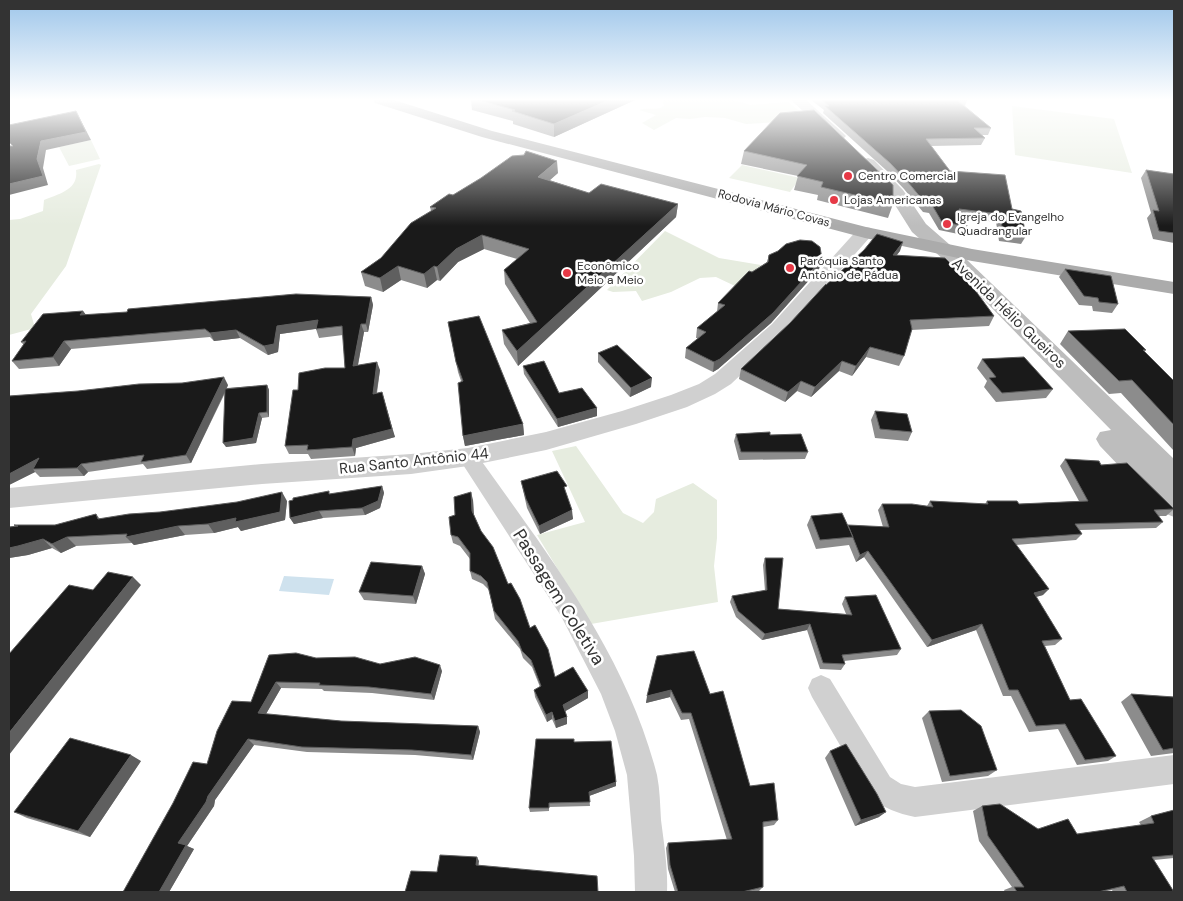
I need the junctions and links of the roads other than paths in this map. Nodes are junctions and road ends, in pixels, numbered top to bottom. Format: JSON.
{"nodes":[{"id":1,"x":517,"y":142,"type":"edge"},
{"id":2,"x":552,"y":142,"type":"edge"},
{"id":3,"x":845,"y":142,"type":"edge"},
{"id":4,"x":865,"y":232,"type":"junction"},
{"id":5,"x":934,"y":243,"type":"junction"},
{"id":6,"x":1174,"y":277,"type":"edge"},
{"id":7,"x":1174,"y":288,"type":"edge"},
{"id":8,"x":468,"y":458,"type":"junction"},
{"id":9,"x":1174,"y":476,"type":"edge"},
{"id":10,"x":9,"y":498,"type":"edge"},
{"id":11,"x":1174,"y":505,"type":"edge"},
{"id":12,"x":821,"y":688,"type":"dead end"},
{"id":13,"x":1174,"y":770,"type":"edge"},
{"id":14,"x":651,"y":892,"type":"edge"}],
"edges":[{"from":1,"to":4,"type":"main road","name":"Rodovia Mário Covas"},
{"from":2,"to":5,"type":"main road","name":"Rodovia Mário Covas"},
{"from":3,"to":5,"type":"main road"},
{"from":4,"to":5,"type":"main road","name":"Rodovia Mário Covas"},
{"from":4,"to":8,"type":"street","name":"Rua Santo Antônio 44"},
{"from":5,"to":6,"type":"main road","name":"Rodovia Mário Covas"},
{"from":5,"to":7,"type":"main road","name":"Rodovia Mário Covas"},
{"from":5,"to":9,"type":"main road","name":"Avenida Hélio Gueiros"},
{"from":5,"to":11,"type":"main road","name":"Avenida Hélio Gueiros"},
{"from":8,"to":10,"type":"street","name":"Rua Santo Antônio 44"},
{"from":8,"to":14,"type":"street","name":"Passagem Coletiva"},
{"from":12,"to":13,"type":"street"}]}
